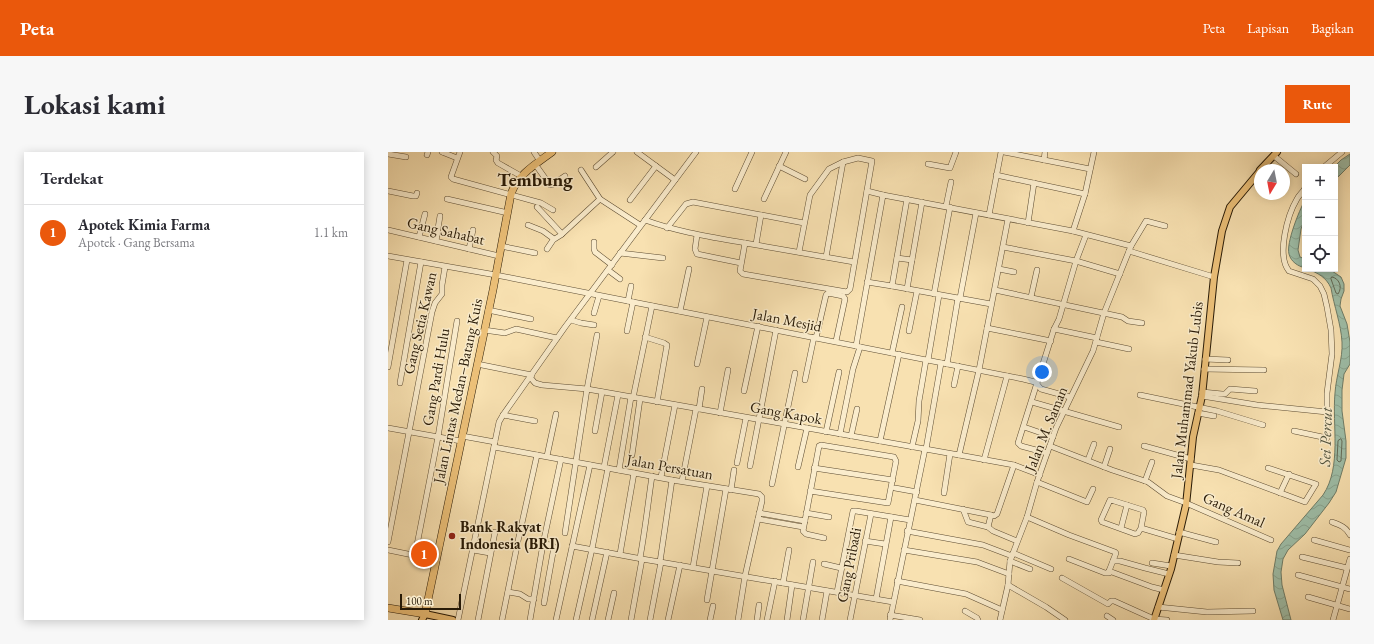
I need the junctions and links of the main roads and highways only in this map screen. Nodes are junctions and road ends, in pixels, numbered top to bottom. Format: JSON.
{"nodes":[{"id":1,"x":552,"y":152,"type":"edge"},
{"id":2,"x":1275,"y":154,"type":"edge"},
{"id":3,"x":1266,"y":164,"type":"edge"},
{"id":4,"x":1254,"y":177,"type":"edge"},
{"id":5,"x":388,"y":608,"type":"edge"},
{"id":6,"x":424,"y":617,"type":"edge"},
{"id":7,"x":1154,"y":619,"type":"edge"},
{"id":8,"x":453,"y":620,"type":"edge"}],
"edges":[{"from":1,"to":6,"type":"highway","name":"Jalan Lintas Medan–Batang Kuis"},
{"from":2,"to":3,"type":"main road","name":"Jalan Muhammad Yakub Lubis"},
{"from":4,"to":7,"type":"main road","name":"Jalan Muhammad Yakub Lubis"},
{"from":5,"to":6,"type":"highway"},
{"from":6,"to":8,"type":"main road"}]}
